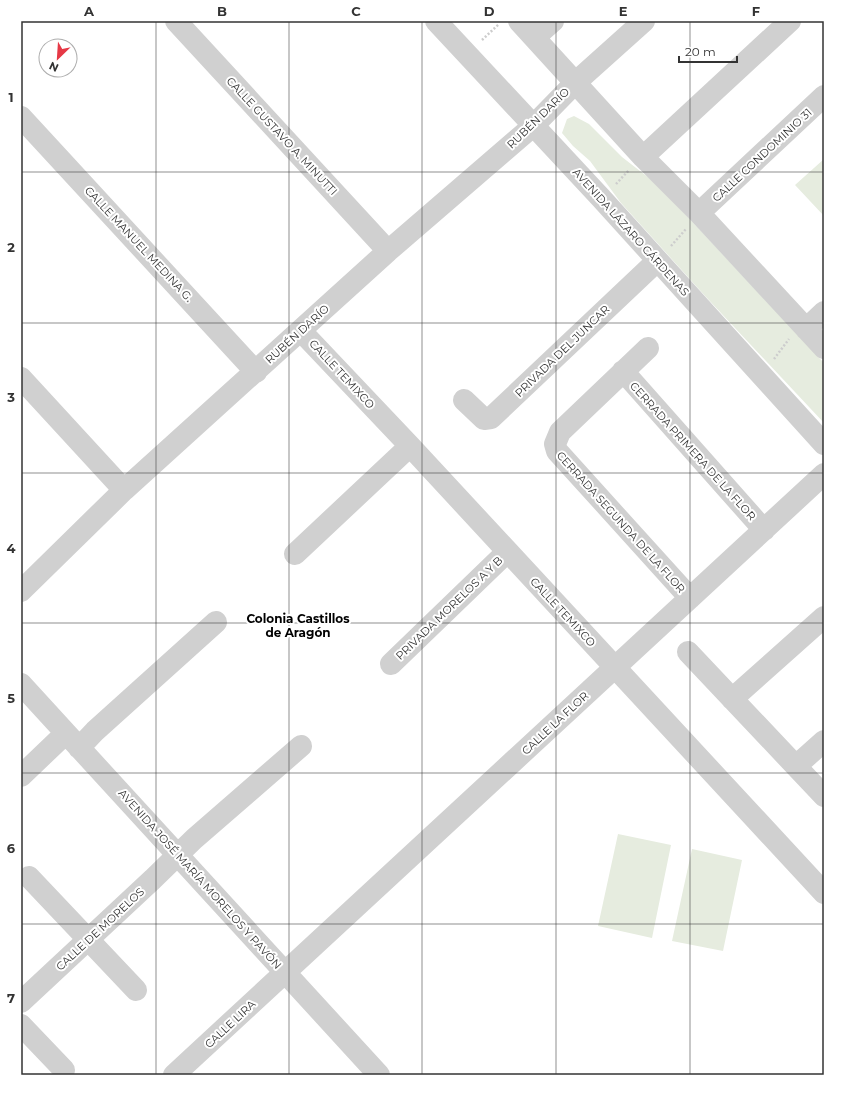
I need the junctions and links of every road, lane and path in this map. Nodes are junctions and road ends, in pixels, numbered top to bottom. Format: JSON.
{"nodes":[{"id":1,"x":176,"y":21,"type":"edge"},
{"id":2,"x":436,"y":21,"type":"edge"},
{"id":3,"x":502,"y":21,"type":"edge"},
{"id":4,"x":519,"y":21,"type":"edge"},
{"id":5,"x":553,"y":21,"type":"edge"},
{"id":6,"x":644,"y":21,"type":"edge"},
{"id":7,"x":790,"y":21,"type":"edge"},
{"id":8,"x":535,"y":37,"type":"junction"},
{"id":9,"x":467,"y":54,"type":"junction"},
{"id":10,"x":576,"y":82,"type":"junction"},
{"id":11,"x":824,"y":96,"type":"edge"},
{"id":12,"x":21,"y":117,"type":"edge"},
{"id":13,"x":533,"y":126,"type":"junction"},
{"id":14,"x":643,"y":157,"type":"junction"},
{"id":15,"x":601,"y":198,"type":"junction"},
{"id":16,"x":699,"y":214,"type":"junction"},
{"id":17,"x":388,"y":251,"type":"junction"},
{"id":18,"x":657,"y":261,"type":"junction"},
{"id":19,"x":824,"y":312,"type":"edge"},
{"id":20,"x":804,"y":326,"type":"junction"},
{"id":21,"x":301,"y":331,"type":"junction"},
{"id":22,"x":648,"y":348,"type":"dead end"},
{"id":23,"x":824,"y":348,"type":"edge"},
{"id":24,"x":623,"y":371,"type":"junction"},
{"id":25,"x":256,"y":372,"type":"junction"},
{"id":26,"x":761,"y":375,"type":"junction"},
{"id":27,"x":21,"y":378,"type":"edge"},
{"id":28,"x":464,"y":400,"type":"dead end"},
{"id":29,"x":824,"y":444,"type":"edge"},
{"id":30,"x":410,"y":446,"type":"junction"},
{"id":31,"x":824,"y":474,"type":"edge"},
{"id":32,"x":124,"y":490,"type":"junction"},
{"id":33,"x":764,"y":530,"type":"junction"},
{"id":34,"x":507,"y":552,"type":"junction"},
{"id":35,"x":295,"y":554,"type":"dead end"},
{"id":36,"x":21,"y":591,"type":"edge"},
{"id":37,"x":690,"y":598,"type":"junction"},
{"id":38,"x":824,"y":617,"type":"edge"},
{"id":39,"x":216,"y":622,"type":"dead end"},
{"id":40,"x":688,"y":652,"type":"dead end"},
{"id":41,"x":391,"y":664,"type":"dead end"},
{"id":42,"x":616,"y":667,"type":"junction"},
{"id":43,"x":21,"y":684,"type":"edge"},
{"id":44,"x":732,"y":699,"type":"junction"},
{"id":45,"x":73,"y":740,"type":"junction"},
{"id":46,"x":824,"y":742,"type":"edge"},
{"id":47,"x":301,"y":746,"type":"dead end"},
{"id":48,"x":796,"y":766,"type":"junction"},
{"id":49,"x":21,"y":776,"type":"edge"},
{"id":50,"x":824,"y":796,"type":"edge"},
{"id":51,"x":178,"y":855,"type":"junction"},
{"id":52,"x":29,"y":877,"type":"dead end"},
{"id":53,"x":824,"y":893,"type":"edge"},
{"id":54,"x":88,"y":939,"type":"junction"},
{"id":55,"x":285,"y":972,"type":"junction"},
{"id":56,"x":136,"y":990,"type":"dead end"},
{"id":57,"x":21,"y":1002,"type":"edge"},
{"id":58,"x":21,"y":1025,"type":"edge"},
{"id":59,"x":64,"y":1070,"type":"dead end"},
{"id":60,"x":174,"y":1075,"type":"edge"},
{"id":61,"x":379,"y":1075,"type":"edge"}],
"edges":[{"from":1,"to":17,"type":"street","name":"CALLE GUSTAVO A. MINUTTI"},
{"from":2,"to":9,"type":"street","name":"AVENIDA LÁZARO CÁRDENAS"},
{"from":3,"to":9,"type":"path"},
{"from":4,"to":8,"type":"street"},
{"from":5,"to":8,"type":"street"},
{"from":6,"to":10,"type":"street","name":"RUBÉN DARÍO"},
{"from":7,"to":14,"type":"street"},
{"from":8,"to":10,"type":"street"},
{"from":9,"to":13,"type":"street","name":"AVENIDA LÁZARO CÁRDENAS"},
{"from":10,"to":13,"type":"street","name":"RUBÉN DARÍO"},
{"from":10,"to":14,"type":"street"},
{"from":11,"to":16,"type":"street","name":"CALLE CONDOMINIO 31"},
{"from":12,"to":25,"type":"street","name":"CALLE MANUEL MEDINA G."},
{"from":13,"to":15,"type":"street","name":"AVENIDA LÁZARO CÁRDENAS"},
{"from":13,"to":17,"type":"street","name":"RUBÉN DARÍO"},
{"from":14,"to":15,"type":"path"},
{"from":14,"to":16,"type":"street"},
{"from":15,"to":18,"type":"street","name":"AVENIDA LÁZARO CÁRDENAS"},
{"from":16,"to":18,"type":"path"},
{"from":16,"to":20,"type":"street"},
{"from":17,"to":21,"type":"street","name":"RUBÉN DARÍO"},
{"from":18,"to":26,"type":"street","name":"AVENIDA LÁZARO CÁRDENAS"},
{"from":18,"to":28,"type":"street","name":"PRIVADA DEL JUNCAR"},
{"from":19,"to":20,"type":"street"},
{"from":20,"to":23,"type":"street"},
{"from":20,"to":26,"type":"path"},
{"from":21,"to":25,"type":"street","name":"RUBÉN DARÍO"},
{"from":21,"to":30,"type":"street","name":"CALLE TEMIXCO"},
{"from":22,"to":24,"type":"street"},
{"from":24,"to":33,"type":"street","name":"CERRADA PRIMERA DE LA FLOR"},
{"from":24,"to":37,"type":"street","name":"CERRADA SEGUNDA DE LA FLOR"},
{"from":25,"to":32,"type":"street","name":"RUBÉN DARÍO"},
{"from":26,"to":29,"type":"street","name":"AVENIDA LÁZARO CÁRDENAS"},
{"from":27,"to":32,"type":"street"},
{"from":30,"to":34,"type":"street","name":"CALLE TEMIXCO"},
{"from":30,"to":35,"type":"street"},
{"from":31,"to":33,"type":"street","name":"CALLE LA FLOR"},
{"from":32,"to":36,"type":"street","name":"RUBÉN DARÍO"},
{"from":33,"to":37,"type":"street","name":"CALLE LA FLOR"},
{"from":34,"to":41,"type":"street","name":"PRIVADA MORELOS A Y B"},
{"from":34,"to":42,"type":"street","name":"CALLE TEMIXCO"},
{"from":37,"to":42,"type":"street","name":"CALLE LA FLOR"},
{"from":38,"to":44,"type":"street"},
{"from":39,"to":45,"type":"street"},
{"from":40,"to":44,"type":"street"},
{"from":42,"to":53,"type":"street","name":"CALLE TEMIXCO"},
{"from":42,"to":55,"type":"street","name":"CALLE LA FLOR"},
{"from":43,"to":45,"type":"street","name":"AVENIDA JOSÉ MARÍA MORELOS Y PAVÓN"},
{"from":44,"to":48,"type":"street"},
{"from":45,"to":49,"type":"street"},
{"from":45,"to":51,"type":"street","name":"AVENIDA JOSÉ MARÍA MORELOS Y PAVÓN"},
{"from":46,"to":48,"type":"street"},
{"from":47,"to":51,"type":"street"},
{"from":48,"to":50,"type":"street"},
{"from":51,"to":54,"type":"street","name":"CALLE DE MORELOS"},
{"from":51,"to":55,"type":"street","name":"AVENIDA JOSÉ MARÍA MORELOS Y PAVÓN"},
{"from":52,"to":54,"type":"street"},
{"from":54,"to":56,"type":"street"},
{"from":54,"to":57,"type":"street","name":"CALLE DE MORELOS"},
{"from":55,"to":60,"type":"street","name":"CALLE LIRA"},
{"from":55,"to":61,"type":"street","name":"AVENIDA JOSÉ MARÍA MORELOS Y PAVÓN"},
{"from":58,"to":59,"type":"street"}]}
